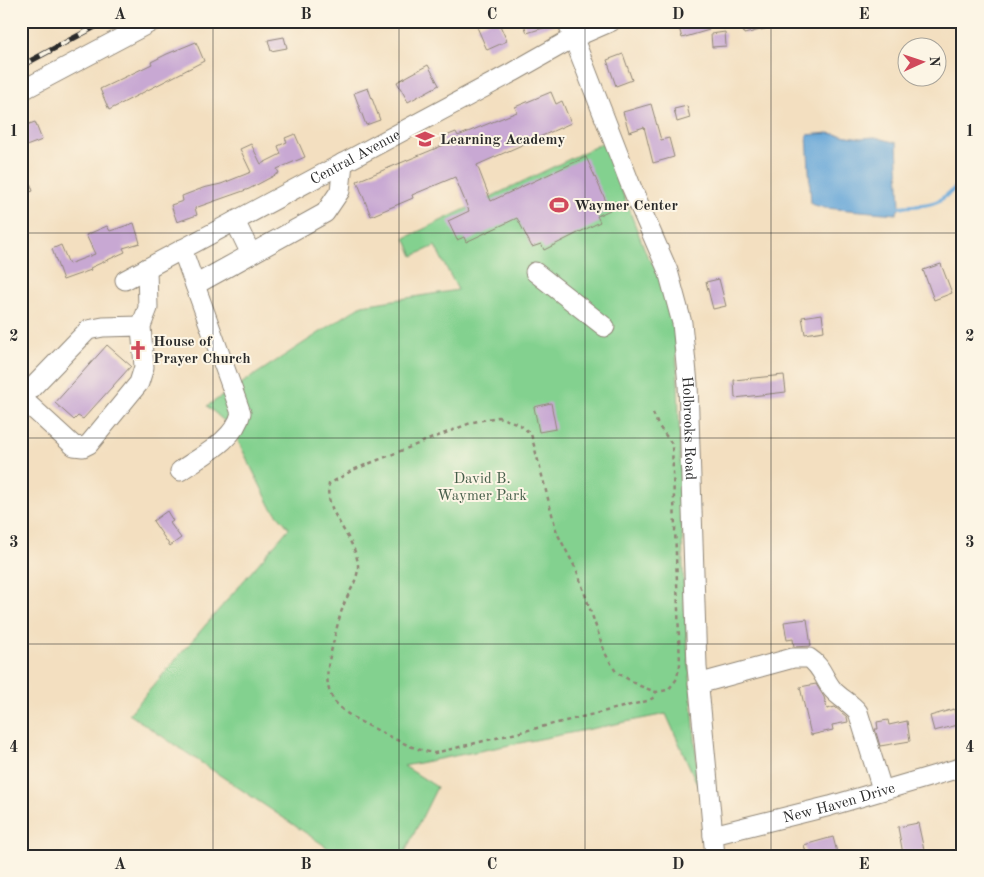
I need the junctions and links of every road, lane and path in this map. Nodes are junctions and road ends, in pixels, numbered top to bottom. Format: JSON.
{"nodes":[{"id":1,"x":153,"y":21,"type":"edge"},
{"id":2,"x":612,"y":21,"type":"edge"},
{"id":3,"x":570,"y":29,"type":"edge"},
{"id":4,"x":21,"y":91,"type":"edge"},
{"id":5,"x":343,"y":163,"type":"junction"},
{"id":6,"x":235,"y":221,"type":"junction"},
{"id":7,"x":182,"y":249,"type":"junction"},
{"id":8,"x":251,"y":254,"type":"junction"},
{"id":9,"x":147,"y":268,"type":"junction"},
{"id":10,"x":535,"y":272,"type":"dead end"},
{"id":11,"x":125,"y":280,"type":"dead end"},
{"id":12,"x":195,"y":285,"type":"junction"},
{"id":13,"x":141,"y":326,"type":"junction"},
{"id":14,"x":605,"y":327,"type":"dead end"},
{"id":15,"x":653,"y":413,"type":"dead end"},
{"id":16,"x":180,"y":471,"type":"dead end"},
{"id":17,"x":698,"y":684,"type":"junction"},
{"id":18,"x":656,"y":692,"type":"junction"},
{"id":19,"x":963,"y":767,"type":"edge"},
{"id":20,"x":882,"y":789,"type":"junction"},
{"id":21,"x":713,"y":834,"type":"junction"},
{"id":22,"x":715,"y":856,"type":"edge"}],
"edges":[{"from":1,"to":4,"type":"street"},
{"from":2,"to":3,"type":"street","name":"Central Avenue"},
{"from":3,"to":5,"type":"street","name":"Central Avenue"},
{"from":3,"to":17,"type":"street","name":"Holbrooks Road"},
{"from":5,"to":6,"type":"street","name":"Central Avenue"},
{"from":5,"to":8,"type":"street"},
{"from":6,"to":7,"type":"street","name":"Central Avenue"},
{"from":6,"to":8,"type":"street"},
{"from":7,"to":9,"type":"street","name":"Central Avenue"},
{"from":7,"to":12,"type":"street"},
{"from":8,"to":12,"type":"street"},
{"from":9,"to":11,"type":"street","name":"Central Avenue"},
{"from":9,"to":13,"type":"street"},
{"from":10,"to":14,"type":"street"},
{"from":12,"to":16,"type":"street"},
{"from":13,"to":13,"type":"street"},
{"from":15,"to":18,"type":"path"},
{"from":17,"to":20,"type":"street"},
{"from":17,"to":21,"type":"street","name":"Holbrooks Road"},
{"from":18,"to":18,"type":"path"},
{"from":19,"to":20,"type":"street","name":"New Haven Drive"},
{"from":20,"to":21,"type":"street","name":"New Haven Drive"},
{"from":21,"to":22,"type":"street","name":"Holbrooks Road"}]}
